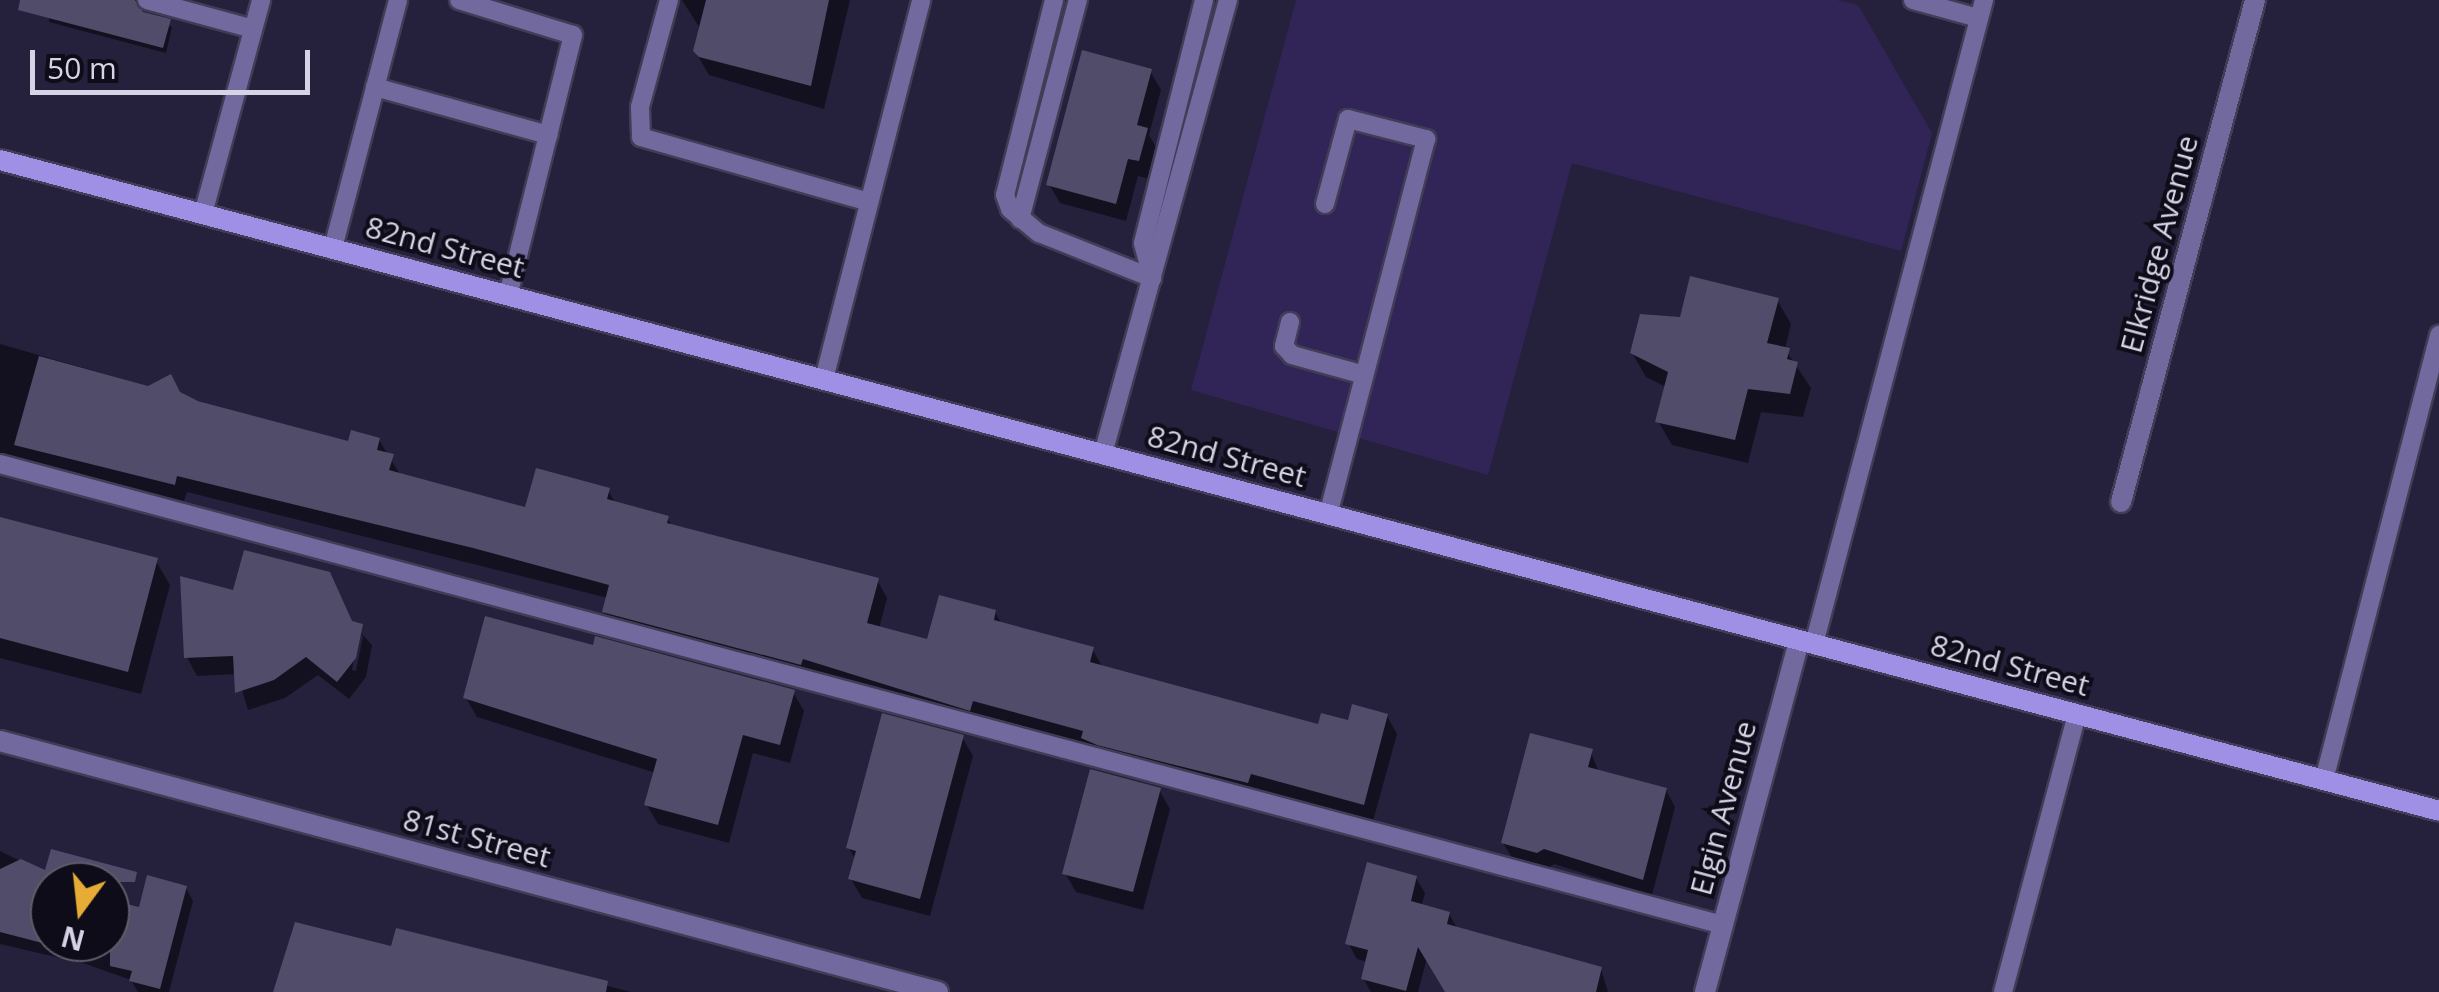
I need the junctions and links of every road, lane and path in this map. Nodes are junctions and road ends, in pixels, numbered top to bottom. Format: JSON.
{"nodes":[{"id":1,"x":147,"y":0,"type":"edge"},
{"id":2,"x":261,"y":0,"type":"edge"},
{"id":3,"x":398,"y":0,"type":"edge"},
{"id":4,"x":459,"y":0,"type":"edge"},
{"id":5,"x":669,"y":0,"type":"edge"},
{"id":6,"x":921,"y":0,"type":"edge"},
{"id":7,"x":1054,"y":0,"type":"edge"},
{"id":8,"x":1078,"y":0,"type":"edge"},
{"id":9,"x":1204,"y":0,"type":"edge"},
{"id":10,"x":1228,"y":0,"type":"edge"},
{"id":11,"x":1913,"y":0,"type":"edge"},
{"id":12,"x":2254,"y":0,"type":"edge"},
{"id":13,"x":1981,"y":9,"type":"edge"},
{"id":14,"x":253,"y":29,"type":"junction"},
{"id":15,"x":375,"y":87,"type":"junction"},
{"id":16,"x":548,"y":135,"type":"junction"},
{"id":17,"x":0,"y":160,"type":"edge"},
{"id":18,"x":869,"y":202,"type":"junction"},
{"id":19,"x":1325,"y":204,"type":"dead end"},
{"id":20,"x":204,"y":214,"type":"junction"},
{"id":21,"x":1020,"y":219,"type":"junction"},
{"id":22,"x":333,"y":248,"type":"junction"},
{"id":23,"x":1152,"y":278,"type":"junction"},
{"id":24,"x":508,"y":295,"type":"junction"},
{"id":25,"x":1290,"y":322,"type":"dead end"},
{"id":26,"x":2439,"y":335,"type":"edge"},
{"id":27,"x":1364,"y":375,"type":"junction"},
{"id":28,"x":824,"y":379,"type":"junction"},
{"id":29,"x":1104,"y":454,"type":"junction"},
{"id":30,"x":0,"y":464,"type":"edge"},
{"id":31,"x":2121,"y":502,"type":"dead end"},
{"id":32,"x":1328,"y":514,"type":"junction"},
{"id":33,"x":1806,"y":642,"type":"junction"},
{"id":34,"x":2078,"y":714,"type":"junction"},
{"id":35,"x":0,"y":741,"type":"edge"},
{"id":36,"x":2324,"y":780,"type":"junction"},
{"id":37,"x":2439,"y":811,"type":"edge"},
{"id":38,"x":1723,"y":925,"type":"junction"},
{"id":39,"x":938,"y":992,"type":"edge"},
{"id":40,"x":1705,"y":992,"type":"edge"},
{"id":41,"x":2003,"y":992,"type":"edge"}],
"edges":[{"from":1,"to":14,"type":"lane"},
{"from":2,"to":14,"type":"lane"},
{"from":3,"to":15,"type":"lane"},
{"from":4,"to":16,"type":"lane"},
{"from":5,"to":18,"type":"lane"},
{"from":6,"to":18,"type":"lane"},
{"from":7,"to":21,"type":"lane"},
{"from":8,"to":21,"type":"lane"},
{"from":9,"to":23,"type":"lane"},
{"from":10,"to":23,"type":"lane"},
{"from":11,"to":13,"type":"lane"},
{"from":12,"to":31,"type":"street","name":"Elkridge Avenue"},
{"from":13,"to":33,"type":"lane"},
{"from":14,"to":20,"type":"lane"},
{"from":15,"to":16,"type":"lane"},
{"from":15,"to":22,"type":"lane"},
{"from":16,"to":24,"type":"lane"},
{"from":17,"to":20,"type":"main road","name":"82nd Street"},
{"from":18,"to":28,"type":"lane"},
{"from":19,"to":27,"type":"lane"},
{"from":20,"to":22,"type":"main road","name":"82nd Street"},
{"from":21,"to":23,"type":"lane"},
{"from":22,"to":24,"type":"main road","name":"82nd Street"},
{"from":23,"to":29,"type":"lane"},
{"from":24,"to":28,"type":"main road","name":"82nd Street"},
{"from":25,"to":27,"type":"lane"},
{"from":26,"to":36,"type":"lane"},
{"from":27,"to":32,"type":"lane"},
{"from":28,"to":29,"type":"main road","name":"82nd Street"},
{"from":29,"to":32,"type":"main road","name":"82nd Street"},
{"from":30,"to":38,"type":"lane"},
{"from":32,"to":33,"type":"main road","name":"82nd Street"},
{"from":33,"to":34,"type":"main road","name":"82nd Street"},
{"from":33,"to":38,"type":"street","name":"Elgin Avenue"},
{"from":34,"to":36,"type":"main road","name":"82nd Street"},
{"from":34,"to":41,"type":"lane"},
{"from":35,"to":39,"type":"street","name":"81st Street"},
{"from":36,"to":37,"type":"main road","name":"82nd Street"},
{"from":38,"to":40,"type":"street","name":"Elgin Avenue"}]}
